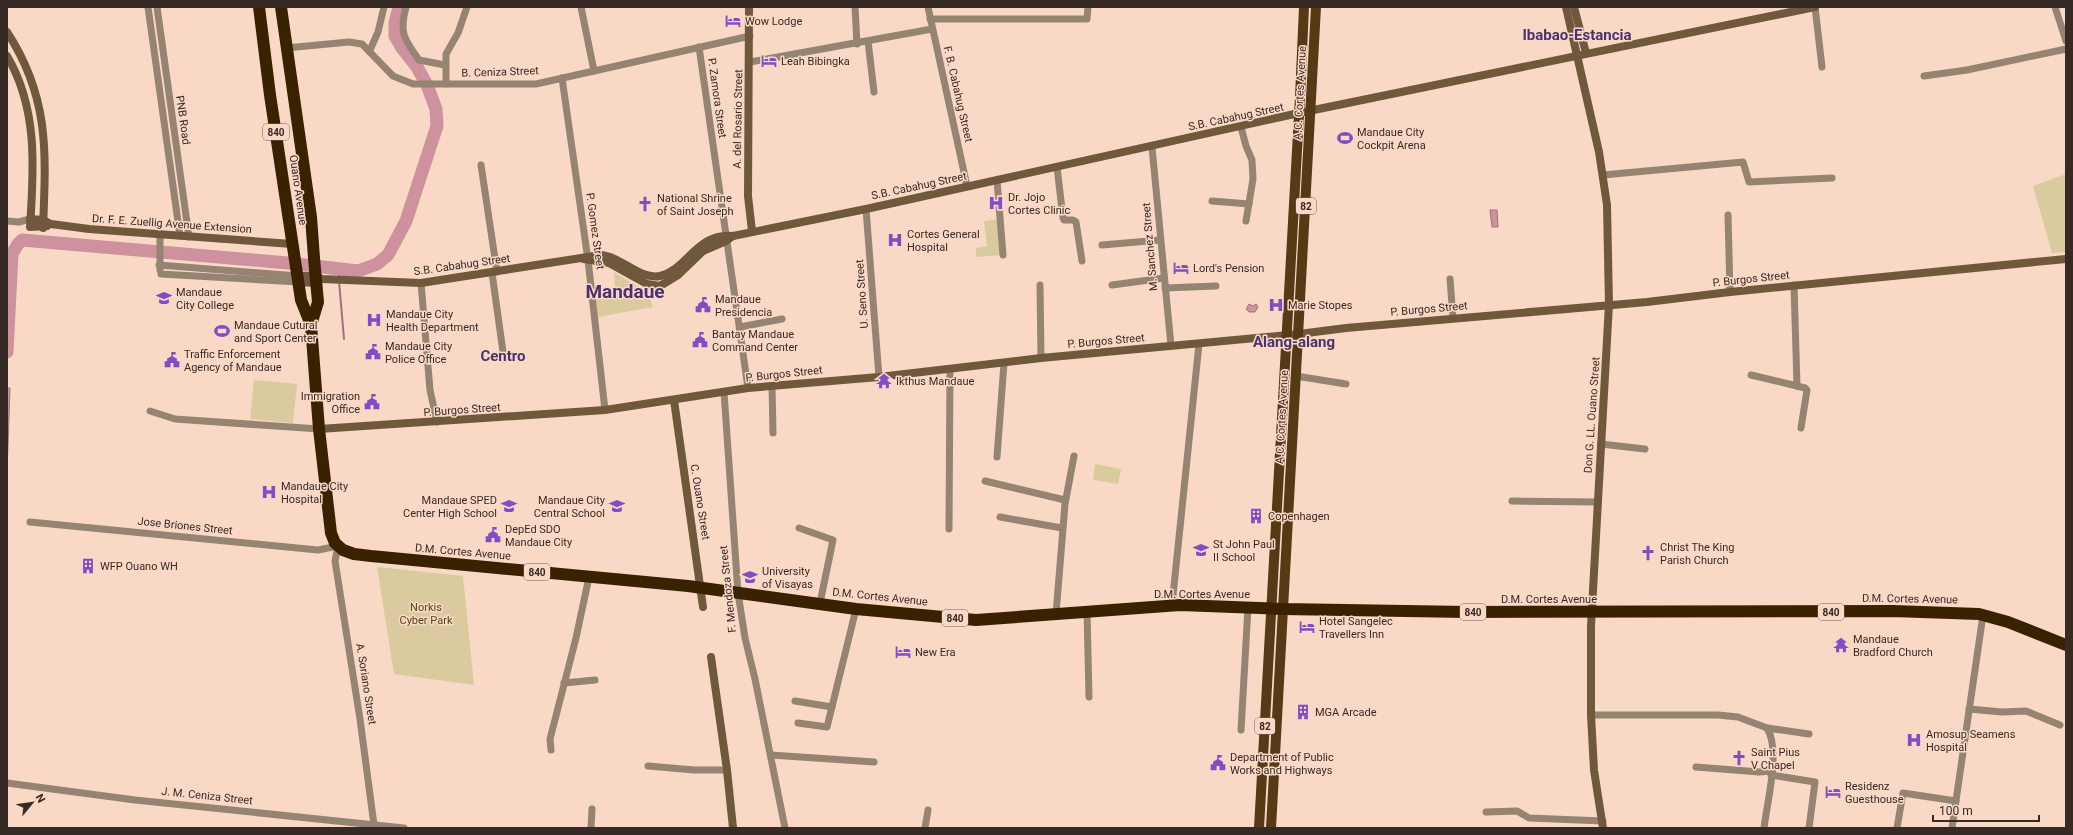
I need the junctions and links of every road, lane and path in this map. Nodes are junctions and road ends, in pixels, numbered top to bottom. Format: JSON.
{"nodes":[{"id":1,"x":148,"y":7,"type":"edge"},
{"id":2,"x":157,"y":7,"type":"edge"},
{"id":3,"x":259,"y":7,"type":"edge"},
{"id":4,"x":281,"y":7,"type":"edge"},
{"id":5,"x":384,"y":7,"type":"edge"},
{"id":6,"x":406,"y":7,"type":"edge"},
{"id":7,"x":467,"y":7,"type":"edge"},
{"id":8,"x":581,"y":7,"type":"edge"},
{"id":9,"x":749,"y":7,"type":"edge"},
{"id":10,"x":855,"y":7,"type":"edge"},
{"id":11,"x":928,"y":7,"type":"edge"},
{"id":12,"x":1088,"y":7,"type":"edge"},
{"id":13,"x":1304,"y":7,"type":"edge"},
{"id":14,"x":1316,"y":7,"type":"edge"},
{"id":15,"x":1566,"y":7,"type":"edge"},
{"id":16,"x":1574,"y":7,"type":"edge"},
{"id":17,"x":1815,"y":7,"type":"edge"},
{"id":18,"x":2055,"y":7,"type":"edge"},
{"id":19,"x":1797,"y":9,"type":"edge"},
{"id":20,"x":930,"y":19,"type":"junction"},
{"id":21,"x":932,"y":29,"type":"junction"},
{"id":22,"x":7,"y":32,"type":"edge"},
{"id":23,"x":750,"y":36,"type":"junction"},
{"id":24,"x":868,"y":41,"type":"junction"},
{"id":25,"x":2066,"y":41,"type":"edge"},
{"id":26,"x":857,"y":44,"type":"junction"},
{"id":27,"x":699,"y":47,"type":"junction"},
{"id":28,"x":286,"y":48,"type":"junction"},
{"id":29,"x":2066,"y":48,"type":"edge"},
{"id":30,"x":370,"y":50,"type":"junction"},
{"id":31,"x":1586,"y":53,"type":"junction"},
{"id":32,"x":1577,"y":55,"type":"junction"},
{"id":33,"x":7,"y":56,"type":"edge"},
{"id":34,"x":750,"y":62,"type":"junction"},
{"id":35,"x":445,"y":65,"type":"junction"},
{"id":36,"x":1822,"y":67,"type":"dead end"},
{"id":37,"x":594,"y":71,"type":"junction"},
{"id":38,"x":1924,"y":76,"type":"dead end"},
{"id":39,"x":562,"y":78,"type":"junction"},
{"id":40,"x":446,"y":84,"type":"junction"},
{"id":41,"x":874,"y":92,"type":"dead end"},
{"id":42,"x":1311,"y":112,"type":"junction"},
{"id":43,"x":1299,"y":113,"type":"junction"},
{"id":44,"x":1241,"y":127,"type":"junction"},
{"id":45,"x":1152,"y":146,"type":"junction"},
{"id":46,"x":481,"y":165,"type":"dead end"},
{"id":47,"x":1057,"y":167,"type":"junction"},
{"id":48,"x":1603,"y":175,"type":"junction"},
{"id":49,"x":1832,"y":178,"type":"dead end"},
{"id":50,"x":997,"y":180,"type":"junction"},
{"id":51,"x":967,"y":186,"type":"junction"},
{"id":52,"x":1212,"y":201,"type":"dead end"},
{"id":53,"x":1249,"y":204,"type":"junction"},
{"id":54,"x":866,"y":209,"type":"junction"},
{"id":55,"x":1728,"y":215,"type":"dead end"},
{"id":56,"x":1246,"y":221,"type":"dead end"},
{"id":57,"x":7,"y":222,"type":"edge"},
{"id":58,"x":30,"y":223,"type":"junction"},
{"id":59,"x":43,"y":224,"type":"junction"},
{"id":60,"x":1293,"y":224,"type":"junction"},
{"id":61,"x":1305,"y":225,"type":"junction"},
{"id":62,"x":752,"y":231,"type":"junction"},
{"id":63,"x":160,"y":234,"type":"junction"},
{"id":64,"x":180,"y":236,"type":"junction"},
{"id":65,"x":189,"y":236,"type":"junction"},
{"id":66,"x":728,"y":237,"type":"junction"},
{"id":67,"x":1160,"y":240,"type":"junction"},
{"id":68,"x":292,"y":244,"type":"junction"},
{"id":69,"x":1102,"y":245,"type":"dead end"},
{"id":70,"x":1003,"y":255,"type":"dead end"},
{"id":71,"x":585,"y":258,"type":"junction"},
{"id":72,"x":2066,"y":259,"type":"edge"},
{"id":73,"x":1082,"y":261,"type":"dead end"},
{"id":74,"x":159,"y":262,"type":"junction"},
{"id":75,"x":676,"y":272,"type":"junction"},
{"id":76,"x":494,"y":273,"type":"junction"},
{"id":77,"x":298,"y":276,"type":"junction"},
{"id":78,"x":658,"y":276,"type":"junction"},
{"id":79,"x":320,"y":278,"type":"junction"},
{"id":80,"x":1164,"y":278,"type":"junction"},
{"id":81,"x":1450,"y":279,"type":"dead end"},
{"id":82,"x":421,"y":284,"type":"junction"},
{"id":83,"x":1112,"y":285,"type":"dead end"},
{"id":84,"x":1794,"y":285,"type":"junction"},
{"id":85,"x":660,"y":286,"type":"junction"},
{"id":86,"x":1040,"y":286,"type":"dead end"},
{"id":87,"x":1216,"y":286,"type":"dead end"},
{"id":88,"x":1165,"y":288,"type":"junction"},
{"id":89,"x":1730,"y":292,"type":"junction"},
{"id":90,"x":1609,"y":304,"type":"junction"},
{"id":91,"x":1453,"y":318,"type":"junction"},
{"id":92,"x":782,"y":319,"type":"dead end"},
{"id":93,"x":311,"y":325,"type":"junction"},
{"id":94,"x":740,"y":327,"type":"junction"},
{"id":95,"x":1299,"y":334,"type":"junction"},
{"id":96,"x":1287,"y":335,"type":"junction"},
{"id":97,"x":1199,"y":344,"type":"junction"},
{"id":98,"x":1171,"y":346,"type":"junction"},
{"id":99,"x":1041,"y":358,"type":"junction"},
{"id":100,"x":504,"y":359,"type":"dead end"},
{"id":101,"x":1004,"y":363,"type":"junction"},
{"id":102,"x":950,"y":370,"type":"junction"},
{"id":103,"x":1751,"y":375,"type":"dead end"},
{"id":104,"x":1296,"y":376,"type":"junction"},
{"id":105,"x":879,"y":377,"type":"junction"},
{"id":106,"x":1346,"y":384,"type":"dead end"},
{"id":107,"x":772,"y":386,"type":"junction"},
{"id":108,"x":1797,"y":386,"type":"junction"},
{"id":109,"x":748,"y":388,"type":"junction"},
{"id":110,"x":724,"y":392,"type":"junction"},
{"id":111,"x":674,"y":400,"type":"junction"},
{"id":112,"x":605,"y":410,"type":"junction"},
{"id":113,"x":150,"y":411,"type":"dead end"},
{"id":114,"x":437,"y":422,"type":"junction"},
{"id":115,"x":1801,"y":428,"type":"dead end"},
{"id":116,"x":319,"y":429,"type":"junction"},
{"id":117,"x":773,"y":433,"type":"dead end"},
{"id":118,"x":1601,"y":444,"type":"junction"},
{"id":119,"x":1281,"y":445,"type":"junction"},
{"id":120,"x":1292,"y":446,"type":"junction"},
{"id":121,"x":1645,"y":449,"type":"dead end"},
{"id":122,"x":1074,"y":456,"type":"dead end"},
{"id":123,"x":998,"y":457,"type":"dead end"},
{"id":124,"x":986,"y":481,"type":"dead end"},
{"id":125,"x":1065,"y":500,"type":"junction"},
{"id":126,"x":1512,"y":501,"type":"dead end"},
{"id":127,"x":1597,"y":502,"type":"junction"},
{"id":128,"x":1000,"y":517,"type":"dead end"},
{"id":129,"x":30,"y":522,"type":"dead end"},
{"id":130,"x":798,"y":528,"type":"dead end"},
{"id":131,"x":1062,"y":528,"type":"junction"},
{"id":132,"x":949,"y":529,"type":"dead end"},
{"id":133,"x":338,"y":546,"type":"junction"},
{"id":134,"x":589,"y":577,"type":"junction"},
{"id":135,"x":701,"y":588,"type":"junction"},
{"id":136,"x":738,"y":593,"type":"junction"},
{"id":137,"x":820,"y":603,"type":"junction"},
{"id":138,"x":1172,"y":605,"type":"junction"},
{"id":139,"x":703,"y":606,"type":"dead end"},
{"id":140,"x":1248,"y":607,"type":"junction"},
{"id":141,"x":856,"y":609,"type":"junction"},
{"id":142,"x":1277,"y":609,"type":"junction"},
{"id":143,"x":1087,"y":611,"type":"junction"},
{"id":144,"x":1591,"y":612,"type":"junction"},
{"id":145,"x":1056,"y":614,"type":"junction"},
{"id":146,"x":1983,"y":615,"type":"junction"},
{"id":147,"x":2066,"y":645,"type":"edge"},
{"id":148,"x":711,"y":657,"type":"dead end"},
{"id":149,"x":595,"y":680,"type":"dead end"},
{"id":150,"x":564,"y":683,"type":"junction"},
{"id":151,"x":1089,"y":697,"type":"dead end"},
{"id":152,"x":796,"y":701,"type":"dead end"},
{"id":153,"x":832,"y":707,"type":"junction"},
{"id":154,"x":1969,"y":710,"type":"junction"},
{"id":155,"x":1591,"y":715,"type":"junction"},
{"id":156,"x":798,"y":723,"type":"dead end"},
{"id":157,"x":2060,"y":725,"type":"dead end"},
{"id":158,"x":1767,"y":728,"type":"junction"},
{"id":159,"x":1241,"y":730,"type":"dead end"},
{"id":160,"x":1809,"y":734,"type":"dead end"},
{"id":161,"x":551,"y":750,"type":"dead end"},
{"id":162,"x":771,"y":756,"type":"junction"},
{"id":163,"x":874,"y":762,"type":"dead end"},
{"id":164,"x":648,"y":766,"type":"dead end"},
{"id":165,"x":1696,"y":767,"type":"dead end"},
{"id":166,"x":727,"y":770,"type":"junction"},
{"id":167,"x":1771,"y":773,"type":"junction"},
{"id":168,"x":7,"y":783,"type":"edge"},
{"id":169,"x":1956,"y":801,"type":"junction"},
{"id":170,"x":1260,"y":804,"type":"junction"},
{"id":171,"x":1272,"y":804,"type":"junction"},
{"id":172,"x":592,"y":808,"type":"dead end"},
{"id":173,"x":928,"y":810,"type":"dead end"},
{"id":174,"x":1486,"y":812,"type":"dead end"},
{"id":175,"x":1603,"y":824,"type":"edge"},
{"id":176,"x":374,"y":825,"type":"junction"},
{"id":177,"x":404,"y":828,"type":"edge"},
{"id":178,"x":591,"y":828,"type":"edge"},
{"id":179,"x":733,"y":828,"type":"edge"},
{"id":180,"x":785,"y":828,"type":"edge"},
{"id":181,"x":925,"y":828,"type":"edge"},
{"id":182,"x":1259,"y":828,"type":"edge"},
{"id":183,"x":1271,"y":828,"type":"edge"},
{"id":184,"x":1764,"y":828,"type":"edge"},
{"id":185,"x":1809,"y":828,"type":"edge"},
{"id":186,"x":1897,"y":828,"type":"edge"},
{"id":187,"x":1952,"y":828,"type":"edge"}],
"edges":[{"from":1,"to":64,"type":"street","name":"PNB Road"},
{"from":2,"to":65,"type":"street","name":"PNB Road"},
{"from":3,"to":68,"type":"highway","name":"Ouano Avenue","number":"840"},
{"from":4,"to":28,"type":"highway","name":"Ouano Avenue","number":"840"},
{"from":5,"to":30,"type":"street"},
{"from":6,"to":35,"type":"street"},
{"from":7,"to":35,"type":"street"},
{"from":8,"to":37,"type":"street"},
{"from":9,"to":23,"type":"street","name":"A. del Rosario Street"},
{"from":10,"to":26,"type":"street"},
{"from":11,"to":20,"type":"street","name":"F. B. Cabahug Street"},
{"from":12,"to":20,"type":"street"},
{"from":13,"to":43,"type":"main road","name":"A.C. Cortes Avenue","number":"82"},
{"from":14,"to":42,"type":"main road","name":"A.C. Cortes Avenue","number":"82"},
{"from":15,"to":32,"type":"street","name":"Don G. LL. Ouano Street"},
{"from":16,"to":31,"type":"street"},
{"from":17,"to":19,"type":"street","name":"S.B. Cabahug Street"},
{"from":17,"to":36,"type":"street"},
{"from":18,"to":25,"type":"street"},
{"from":19,"to":31,"type":"street","name":"S.B. Cabahug Street"},
{"from":20,"to":21,"type":"street","name":"F. B. Cabahug Street"},
{"from":21,"to":24,"type":"street"},
{"from":21,"to":51,"type":"street","name":"F. B. Cabahug Street"},
{"from":22,"to":59,"type":"street"},
{"from":23,"to":27,"type":"street","name":"B. Ceniza Street"},
{"from":23,"to":34,"type":"street","name":"A. del Rosario Street"},
{"from":24,"to":26,"type":"street"},
{"from":24,"to":41,"type":"street"},
{"from":26,"to":34,"type":"street"},
{"from":27,"to":37,"type":"street","name":"B. Ceniza Street"},
{"from":27,"to":66,"type":"street","name":"P. Zamora Street"},
{"from":28,"to":30,"type":"street","name":"B. Ceniza Street"},
{"from":28,"to":79,"type":"highway","name":"Ouano Avenue","number":"840"},
{"from":29,"to":38,"type":"street"},
{"from":30,"to":40,"type":"street","name":"B. Ceniza Street"},
{"from":31,"to":32,"type":"street","name":"S.B. Cabahug Street"},
{"from":32,"to":42,"type":"street","name":"S.B. Cabahug Street"},
{"from":32,"to":48,"type":"street","name":"Don G. LL. Ouano Street"},
{"from":33,"to":58,"type":"street"},
{"from":34,"to":62,"type":"street","name":"A. del Rosario Street"},
{"from":35,"to":40,"type":"street"},
{"from":37,"to":39,"type":"street","name":"B. Ceniza Street"},
{"from":39,"to":40,"type":"street","name":"B. Ceniza Street"},
{"from":39,"to":71,"type":"street","name":"P. Gomez Street"},
{"from":42,"to":43,"type":"street","name":"S.B. Cabahug Street"},
{"from":42,"to":61,"type":"main road","name":"A.C. Cortes Avenue","number":"82"},
{"from":43,"to":44,"type":"street","name":"S.B. Cabahug Street"},
{"from":43,"to":60,"type":"main road","name":"A.C. Cortes Avenue","number":"82"},
{"from":44,"to":45,"type":"street","name":"S.B. Cabahug Street"},
{"from":44,"to":53,"type":"street"},
{"from":45,"to":47,"type":"street","name":"S.B. Cabahug Street"},
{"from":45,"to":67,"type":"street","name":"M. Sanchez Street"},
{"from":46,"to":76,"type":"street"},
{"from":47,"to":50,"type":"street","name":"S.B. Cabahug Street"},
{"from":47,"to":73,"type":"street"},
{"from":48,"to":49,"type":"street"},
{"from":48,"to":90,"type":"street","name":"Don G. LL. Ouano Street"},
{"from":50,"to":51,"type":"street","name":"S.B. Cabahug Street"},
{"from":50,"to":70,"type":"street"},
{"from":51,"to":54,"type":"street","name":"S.B. Cabahug Street"},
{"from":52,"to":53,"type":"street"},
{"from":53,"to":56,"type":"street"},
{"from":54,"to":62,"type":"street","name":"S.B. Cabahug Street"},
{"from":54,"to":105,"type":"street","name":"U. Seno Street"},
{"from":55,"to":89,"type":"street"},
{"from":57,"to":58,"type":"street"},
{"from":58,"to":59,"type":"street"},
{"from":59,"to":63,"type":"street","name":"Dr. F. E. Zuellig Avenue Extension"},
{"from":60,"to":61,"type":"main road"},
{"from":60,"to":96,"type":"main road","name":"A.C. Cortes Avenue","number":"82"},
{"from":61,"to":95,"type":"main road","name":"A.C. Cortes Avenue","number":"82"},
{"from":62,"to":66,"type":"street","name":"S.B. Cabahug Street"},
{"from":63,"to":64,"type":"street","name":"Dr. F. E. Zuellig Avenue Extension"},
{"from":63,"to":74,"type":"street"},
{"from":64,"to":65,"type":"street","name":"Dr. F. E. Zuellig Avenue Extension"},
{"from":65,"to":68,"type":"street","name":"Dr. F. E. Zuellig Avenue Extension"},
{"from":66,"to":75,"type":"street","name":"S.B. Cabahug Street"},
{"from":66,"to":94,"type":"street","name":"P. Zamora Street"},
{"from":67,"to":69,"type":"street"},
{"from":67,"to":80,"type":"street","name":"M. Sanchez Street"},
{"from":68,"to":77,"type":"highway","name":"Ouano Avenue","number":"840"},
{"from":71,"to":76,"type":"street","name":"S.B. Cabahug Street"},
{"from":71,"to":78,"type":"street","name":"S.B. Cabahug Street"},
{"from":71,"to":85,"type":"street","name":"S.B. Cabahug Street"},
{"from":71,"to":112,"type":"street","name":"P. Gomez Street"},
{"from":72,"to":84,"type":"street","name":"P. Burgos Street"},
{"from":74,"to":77,"type":"street","name":"S.B. Cabahug Street"},
{"from":74,"to":77,"type":"street","name":"S.B. Cabahug Street"},
{"from":75,"to":78,"type":"street","name":"S.B. Cabahug Street"},
{"from":75,"to":85,"type":"street","name":"S.B. Cabahug Street"},
{"from":76,"to":82,"type":"street","name":"S.B. Cabahug Street"},
{"from":76,"to":100,"type":"street"},
{"from":77,"to":79,"type":"street","name":"S.B. Cabahug Street"},
{"from":77,"to":93,"type":"highway","number":"840"},
{"from":78,"to":85,"type":"street"},
{"from":79,"to":82,"type":"street","name":"S.B. Cabahug Street"},
{"from":79,"to":93,"type":"highway","number":"840"},
{"from":80,"to":83,"type":"street"},
{"from":80,"to":88,"type":"street","name":"M. Sanchez Street"},
{"from":81,"to":91,"type":"street"},
{"from":82,"to":114,"type":"street"},
{"from":84,"to":89,"type":"street","name":"P. Burgos Street"},
{"from":84,"to":108,"type":"street"},
{"from":86,"to":99,"type":"street"},
{"from":87,"to":88,"type":"street"},
{"from":88,"to":98,"type":"street","name":"M. Sanchez Street"},
{"from":89,"to":90,"type":"street","name":"P. Burgos Street"},
{"from":90,"to":91,"type":"street","name":"P. Burgos Street"},
{"from":90,"to":118,"type":"street","name":"Don G. LL. Ouano Street"},
{"from":91,"to":95,"type":"street","name":"P. Burgos Street"},
{"from":92,"to":94,"type":"street"},
{"from":93,"to":116,"type":"highway","number":"840"},
{"from":94,"to":109,"type":"street","name":"P. Zamora Street"},
{"from":95,"to":96,"type":"street","name":"P. Burgos Street"},
{"from":95,"to":104,"type":"main road","name":"A.C. Cortes Avenue","number":"82"},
{"from":96,"to":97,"type":"street","name":"P. Burgos Street"},
{"from":96,"to":119,"type":"main road","name":"A.C. Cortes Avenue","number":"82"},
{"from":97,"to":98,"type":"street","name":"P. Burgos Street"},
{"from":97,"to":138,"type":"street"},
{"from":98,"to":99,"type":"street","name":"P. Burgos Street"},
{"from":99,"to":101,"type":"street","name":"P. Burgos Street"},
{"from":101,"to":102,"type":"street","name":"P. Burgos Street"},
{"from":101,"to":123,"type":"street"},
{"from":102,"to":105,"type":"street","name":"P. Burgos Street"},
{"from":102,"to":132,"type":"street"},
{"from":103,"to":108,"type":"street"},
{"from":104,"to":106,"type":"street"},
{"from":104,"to":120,"type":"main road","name":"A.C. Cortes Avenue","number":"82"},
{"from":105,"to":107,"type":"street","name":"P. Burgos Street"},
{"from":107,"to":109,"type":"street","name":"P. Burgos Street"},
{"from":107,"to":117,"type":"street"},
{"from":108,"to":115,"type":"street"},
{"from":109,"to":110,"type":"street","name":"P. Burgos Street"},
{"from":110,"to":111,"type":"street","name":"P. Burgos Street"},
{"from":110,"to":136,"type":"street","name":"F. Mendoza Street"},
{"from":111,"to":112,"type":"street","name":"P. Burgos Street"},
{"from":111,"to":135,"type":"street","name":"C. Ouano Street"},
{"from":112,"to":114,"type":"street","name":"P. Burgos Street"},
{"from":113,"to":116,"type":"street","name":"P. Burgos Street"},
{"from":114,"to":116,"type":"street","name":"P. Burgos Street"},
{"from":116,"to":133,"type":"highway","number":"840"},
{"from":118,"to":121,"type":"street"},
{"from":118,"to":127,"type":"street","name":"Don G. LL. Ouano Street"},
{"from":119,"to":120,"type":"main road"},
{"from":119,"to":142,"type":"main road","name":"A.C. Cortes Avenue","number":"82"},
{"from":120,"to":142,"type":"main road","name":"A.C. Cortes Avenue","number":"82"},
{"from":122,"to":125,"type":"street"},
{"from":124,"to":125,"type":"street"},
{"from":125,"to":131,"type":"street"},
{"from":126,"to":127,"type":"street"},
{"from":127,"to":144,"type":"street","name":"Don G. LL. Ouano Street"},
{"from":128,"to":131,"type":"street"},
{"from":129,"to":133,"type":"street","name":"Jose Briones Street"},
{"from":130,"to":137,"type":"street"},
{"from":131,"to":145,"type":"street"},
{"from":133,"to":134,"type":"highway","name":"D.M. Cortes Avenue","number":"840"},
{"from":133,"to":176,"type":"street","name":"A. Soriano Street"},
{"from":134,"to":135,"type":"highway","name":"D.M. Cortes Avenue","number":"840"},
{"from":134,"to":150,"type":"street"},
{"from":135,"to":136,"type":"highway","name":"D.M. Cortes Avenue","number":"840"},
{"from":135,"to":139,"type":"street","name":"C. Ouano Street"},
{"from":136,"to":137,"type":"highway","name":"D.M. Cortes Avenue","number":"840"},
{"from":136,"to":162,"type":"street","name":"F. Mendoza Street"},
{"from":137,"to":141,"type":"highway","name":"D.M. Cortes Avenue","number":"840"},
{"from":138,"to":140,"type":"highway","name":"D.M. Cortes Avenue","number":"840"},
{"from":138,"to":143,"type":"highway","name":"D.M. Cortes Avenue","number":"840"},
{"from":140,"to":142,"type":"highway","name":"D.M. Cortes Avenue","number":"840"},
{"from":140,"to":159,"type":"street"},
{"from":141,"to":145,"type":"highway","name":"D.M. Cortes Avenue","number":"840"},
{"from":141,"to":153,"type":"street"},
{"from":142,"to":144,"type":"highway","name":"D.M. Cortes Avenue","number":"840"},
{"from":142,"to":170,"type":"main road","name":"A.C. Cortes Avenue","number":"82"},
{"from":142,"to":171,"type":"main road","name":"A.C. Cortes Avenue","number":"82"},
{"from":143,"to":145,"type":"highway","name":"D.M. Cortes Avenue","number":"840"},
{"from":143,"to":151,"type":"street"},
{"from":144,"to":146,"type":"highway","name":"D.M. Cortes Avenue","number":"840"},
{"from":144,"to":155,"type":"street","name":"Don G. LL. Ouano Street"},
{"from":146,"to":147,"type":"highway","name":"D.M. Cortes Avenue","number":"840"},
{"from":146,"to":154,"type":"street"},
{"from":148,"to":166,"type":"street"},
{"from":149,"to":150,"type":"street"},
{"from":150,"to":161,"type":"street"},
{"from":152,"to":153,"type":"street"},
{"from":153,"to":156,"type":"street"},
{"from":154,"to":157,"type":"street"},
{"from":154,"to":169,"type":"street"},
{"from":155,"to":158,"type":"street"},
{"from":155,"to":175,"type":"street","name":"Don G. LL. Ouano Street"},
{"from":158,"to":160,"type":"street"},
{"from":158,"to":167,"type":"street"},
{"from":162,"to":163,"type":"street"},
{"from":162,"to":180,"type":"street","name":"F. Mendoza Street"},
{"from":164,"to":166,"type":"street"},
{"from":165,"to":167,"type":"street"},
{"from":166,"to":179,"type":"street"},
{"from":167,"to":184,"type":"street"},
{"from":167,"to":185,"type":"street"},
{"from":168,"to":176,"type":"street","name":"J. M. Ceniza Street"},
{"from":169,"to":186,"type":"street"},
{"from":169,"to":187,"type":"street"},
{"from":170,"to":171,"type":"main road"},
{"from":170,"to":182,"type":"main road","name":"A.C. Cortes Avenue","number":"82"},
{"from":171,"to":183,"type":"main road","name":"A.C. Cortes Avenue","number":"82"},
{"from":172,"to":178,"type":"street"},
{"from":173,"to":181,"type":"street"},
{"from":174,"to":175,"type":"street"},
{"from":176,"to":177,"type":"street","name":"J. M. Ceniza Street"}]}
